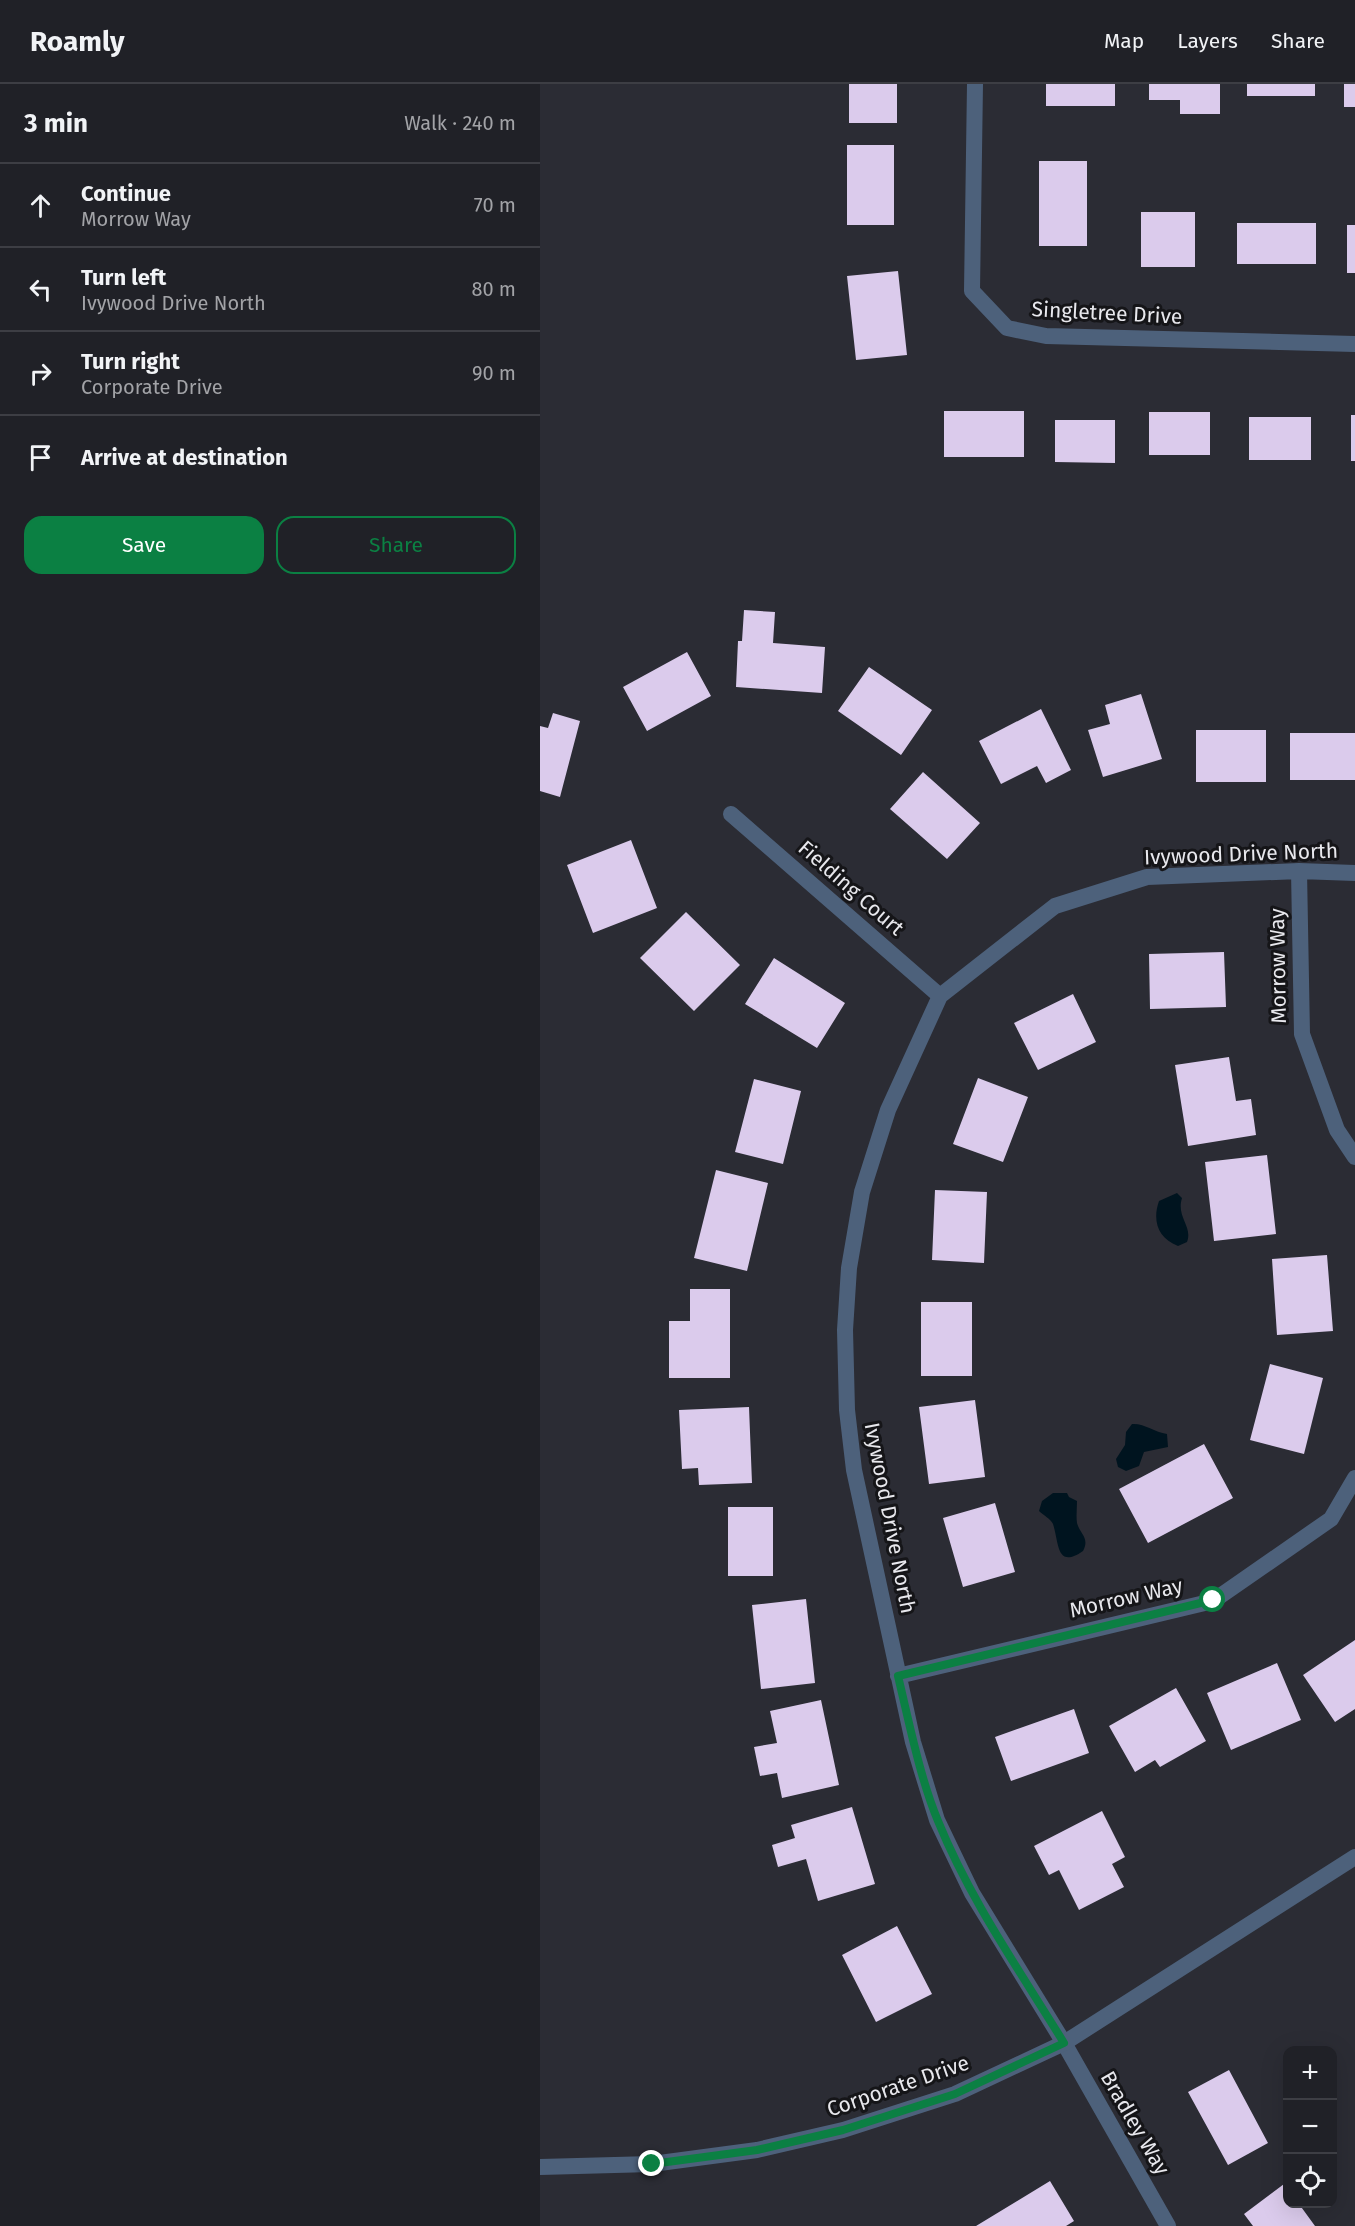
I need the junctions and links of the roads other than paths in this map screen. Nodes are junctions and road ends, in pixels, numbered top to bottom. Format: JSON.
{"nodes":[{"id":1,"x":975,"y":84,"type":"edge"},
{"id":2,"x":1355,"y":344,"type":"edge"},
{"id":3,"x":731,"y":814,"type":"dead end"},
{"id":4,"x":1299,"y":871,"type":"junction"},
{"id":5,"x":1355,"y":873,"type":"edge"},
{"id":6,"x":940,"y":996,"type":"junction"},
{"id":7,"x":1355,"y":1157,"type":"edge"},
{"id":8,"x":1355,"y":1478,"type":"edge"},
{"id":9,"x":898,"y":1676,"type":"junction"},
{"id":10,"x":1355,"y":1857,"type":"edge"},
{"id":11,"x":1064,"y":2043,"type":"junction"},
{"id":12,"x":540,"y":2167,"type":"edge"},
{"id":13,"x":1168,"y":2226,"type":"edge"}],
"edges":[{"from":1,"to":2,"type":"street","name":"Singletree Drive"},
{"from":3,"to":6,"type":"street","name":"Fielding Court"},
{"from":4,"to":5,"type":"street","name":"Ivywood Drive North"},
{"from":4,"to":6,"type":"street","name":"Ivywood Drive North"},
{"from":4,"to":7,"type":"street","name":"Morrow Way"},
{"from":6,"to":9,"type":"street","name":"Ivywood Drive North"},
{"from":8,"to":9,"type":"street","name":"Morrow Way"},
{"from":9,"to":11,"type":"street","name":"Ivywood Drive North"},
{"from":10,"to":11,"type":"street","name":"Corporate Drive"},
{"from":11,"to":12,"type":"street","name":"Corporate Drive"},
{"from":11,"to":13,"type":"street","name":"Bradley Way"}]}
